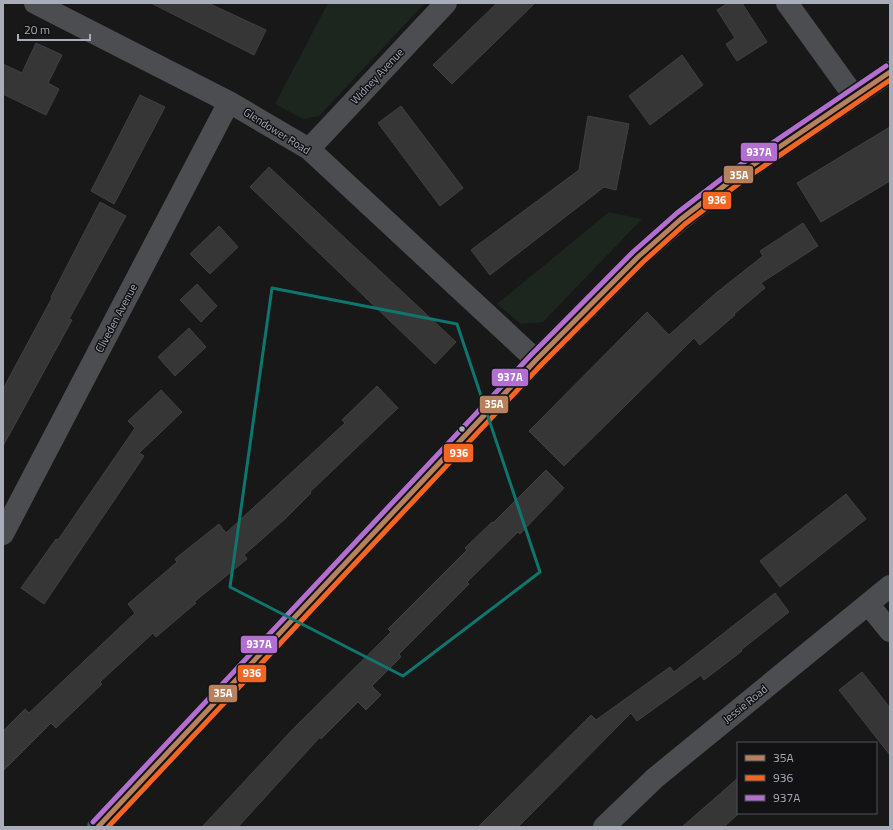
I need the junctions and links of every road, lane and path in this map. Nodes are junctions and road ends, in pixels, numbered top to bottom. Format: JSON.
{"nodes":[{"id":1,"x":35,"y":3,"type":"edge"},
{"id":2,"x":446,"y":3,"type":"edge"},
{"id":3,"x":787,"y":3,"type":"edge"},
{"id":4,"x":890,"y":72,"type":"edge"},
{"id":5,"x":854,"y":96,"type":"junction"},
{"id":6,"x":229,"y":102,"type":"junction"},
{"id":7,"x":309,"y":149,"type":"junction"},
{"id":8,"x":536,"y":360,"type":"junction"},
{"id":9,"x":3,"y":534,"type":"edge"},
{"id":10,"x":890,"y":586,"type":"edge"},
{"id":11,"x":868,"y":604,"type":"junction"},
{"id":12,"x":890,"y":631,"type":"edge"},
{"id":13,"x":98,"y":827,"type":"edge"},
{"id":14,"x":604,"y":827,"type":"edge"}],
"edges":[{"from":1,"to":6,"type":"street","name":"Glendower Road"},
{"from":2,"to":7,"type":"street","name":"Widney Avenue"},
{"from":3,"to":5,"type":"street"},
{"from":4,"to":5,"type":"street"},
{"from":5,"to":8,"type":"street"},
{"from":6,"to":7,"type":"street","name":"Glendower Road"},
{"from":6,"to":9,"type":"street","name":"Cliveden Avenue"},
{"from":7,"to":8,"type":"street","name":"Glendower Road"},
{"from":8,"to":13,"type":"street"},
{"from":10,"to":11,"type":"street","name":"Jessie Road"},
{"from":11,"to":12,"type":"street"},
{"from":11,"to":14,"type":"street","name":"Jessie Road"}]}
